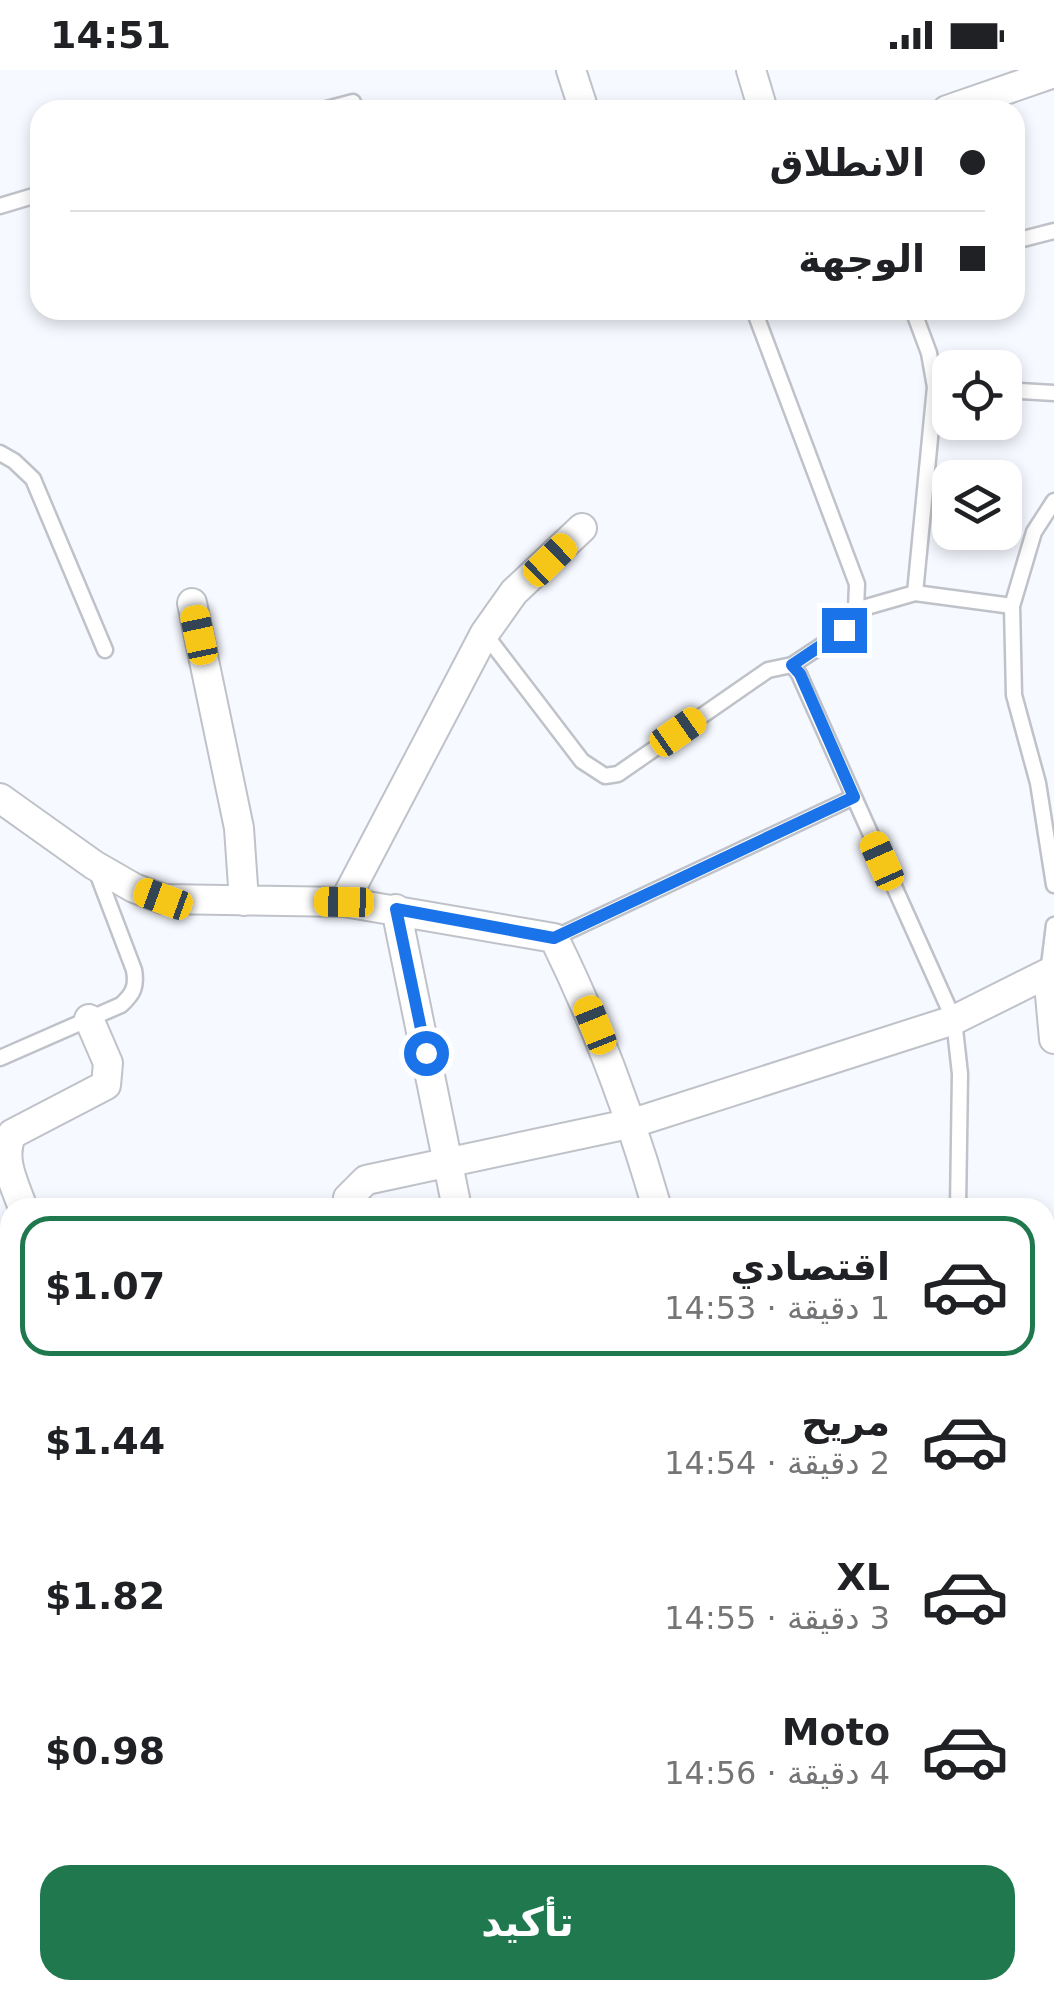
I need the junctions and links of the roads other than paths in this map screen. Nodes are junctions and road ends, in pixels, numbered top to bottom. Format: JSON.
{"nodes":[{"id":1,"x":571,"y":70,"type":"edge"},
{"id":2,"x":751,"y":70,"type":"edge"},
{"id":3,"x":1054,"y":73,"type":"edge"},
{"id":4,"x":581,"y":100,"type":"edge"},
{"id":5,"x":761,"y":100,"type":"edge"},
{"id":6,"x":976,"y":100,"type":"edge"},
{"id":7,"x":30,"y":197,"type":"edge"},
{"id":8,"x":0,"y":206,"type":"edge"},
{"id":9,"x":1054,"y":231,"type":"edge"},
{"id":10,"x":1025,"y":238,"type":"edge"},
{"id":11,"x":758,"y":320,"type":"edge"},
{"id":12,"x":916,"y":320,"type":"edge"},
{"id":13,"x":932,"y":361,"type":"edge"},
{"id":14,"x":1022,"y":391,"type":"edge"},
{"id":15,"x":1054,"y":393,"type":"edge"},
{"id":16,"x":935,"y":440,"type":"edge"},
{"id":17,"x":0,"y":453,"type":"edge"},
{"id":18,"x":1054,"y":501,"type":"edge"},
{"id":19,"x":582,"y":528,"type":"dead end"},
{"id":20,"x":915,"y":593,"type":"junction"},
{"id":21,"x":192,"y":602,"type":"dead end"},
{"id":22,"x":1012,"y":606,"type":"junction"},
{"id":23,"x":856,"y":610,"type":"junction"},
{"id":24,"x":485,"y":633,"type":"junction"},
{"id":25,"x":106,"y":650,"type":"dead end"},
{"id":26,"x":792,"y":665,"type":"junction"},
{"id":27,"x":854,"y":797,"type":"junction"},
{"id":28,"x":0,"y":798,"type":"edge"},
{"id":29,"x":94,"y":864,"type":"junction"},
{"id":30,"x":1054,"y":885,"type":"edge"},
{"id":31,"x":244,"y":900,"type":"junction"},
{"id":32,"x":344,"y":902,"type":"junction"},
{"id":33,"x":396,"y":909,"type":"junction"},
{"id":34,"x":1054,"y":926,"type":"edge"},
{"id":35,"x":554,"y":938,"type":"junction"},
{"id":36,"x":1051,"y":971,"type":"edge"},
{"id":37,"x":88,"y":1019,"type":"junction"},
{"id":38,"x":954,"y":1020,"type":"junction"},
{"id":39,"x":1054,"y":1038,"type":"edge"},
{"id":40,"x":0,"y":1058,"type":"edge"},
{"id":41,"x":632,"y":1123,"type":"junction"},
{"id":42,"x":448,"y":1162,"type":"junction"},
{"id":43,"x":19,"y":1198,"type":"edge"},
{"id":44,"x":348,"y":1198,"type":"edge"},
{"id":45,"x":455,"y":1198,"type":"edge"},
{"id":46,"x":654,"y":1198,"type":"edge"},
{"id":47,"x":958,"y":1198,"type":"edge"}],
"edges":[{"from":1,"to":4,"type":"street"},
{"from":2,"to":5,"type":"street"},
{"from":3,"to":6,"type":"street"},
{"from":7,"to":8,"type":"lane"},
{"from":9,"to":10,"type":"lane"},
{"from":11,"to":23,"type":"lane"},
{"from":12,"to":13,"type":"lane"},
{"from":14,"to":15,"type":"lane"},
{"from":16,"to":20,"type":"lane"},
{"from":17,"to":25,"type":"lane"},
{"from":18,"to":22,"type":"lane"},
{"from":19,"to":24,"type":"street"},
{"from":20,"to":22,"type":"lane"},
{"from":20,"to":23,"type":"lane"},
{"from":21,"to":31,"type":"street"},
{"from":22,"to":30,"type":"lane"},
{"from":23,"to":26,"type":"lane"},
{"from":24,"to":26,"type":"lane"},
{"from":24,"to":32,"type":"street"},
{"from":26,"to":27,"type":"lane"},
{"from":27,"to":35,"type":"lane"},
{"from":27,"to":38,"type":"lane"},
{"from":28,"to":29,"type":"street"},
{"from":29,"to":31,"type":"street"},
{"from":29,"to":37,"type":"lane"},
{"from":31,"to":32,"type":"street"},
{"from":32,"to":33,"type":"street"},
{"from":33,"to":35,"type":"street"},
{"from":33,"to":42,"type":"street"},
{"from":34,"to":36,"type":"lane"},
{"from":35,"to":41,"type":"street"},
{"from":36,"to":38,"type":"street"},
{"from":36,"to":39,"type":"street"},
{"from":37,"to":40,"type":"lane"},
{"from":37,"to":43,"type":"street"},
{"from":38,"to":41,"type":"street"},
{"from":38,"to":47,"type":"lane"},
{"from":41,"to":42,"type":"street"},
{"from":41,"to":46,"type":"street"},
{"from":42,"to":44,"type":"street"},
{"from":42,"to":45,"type":"street"}]}
